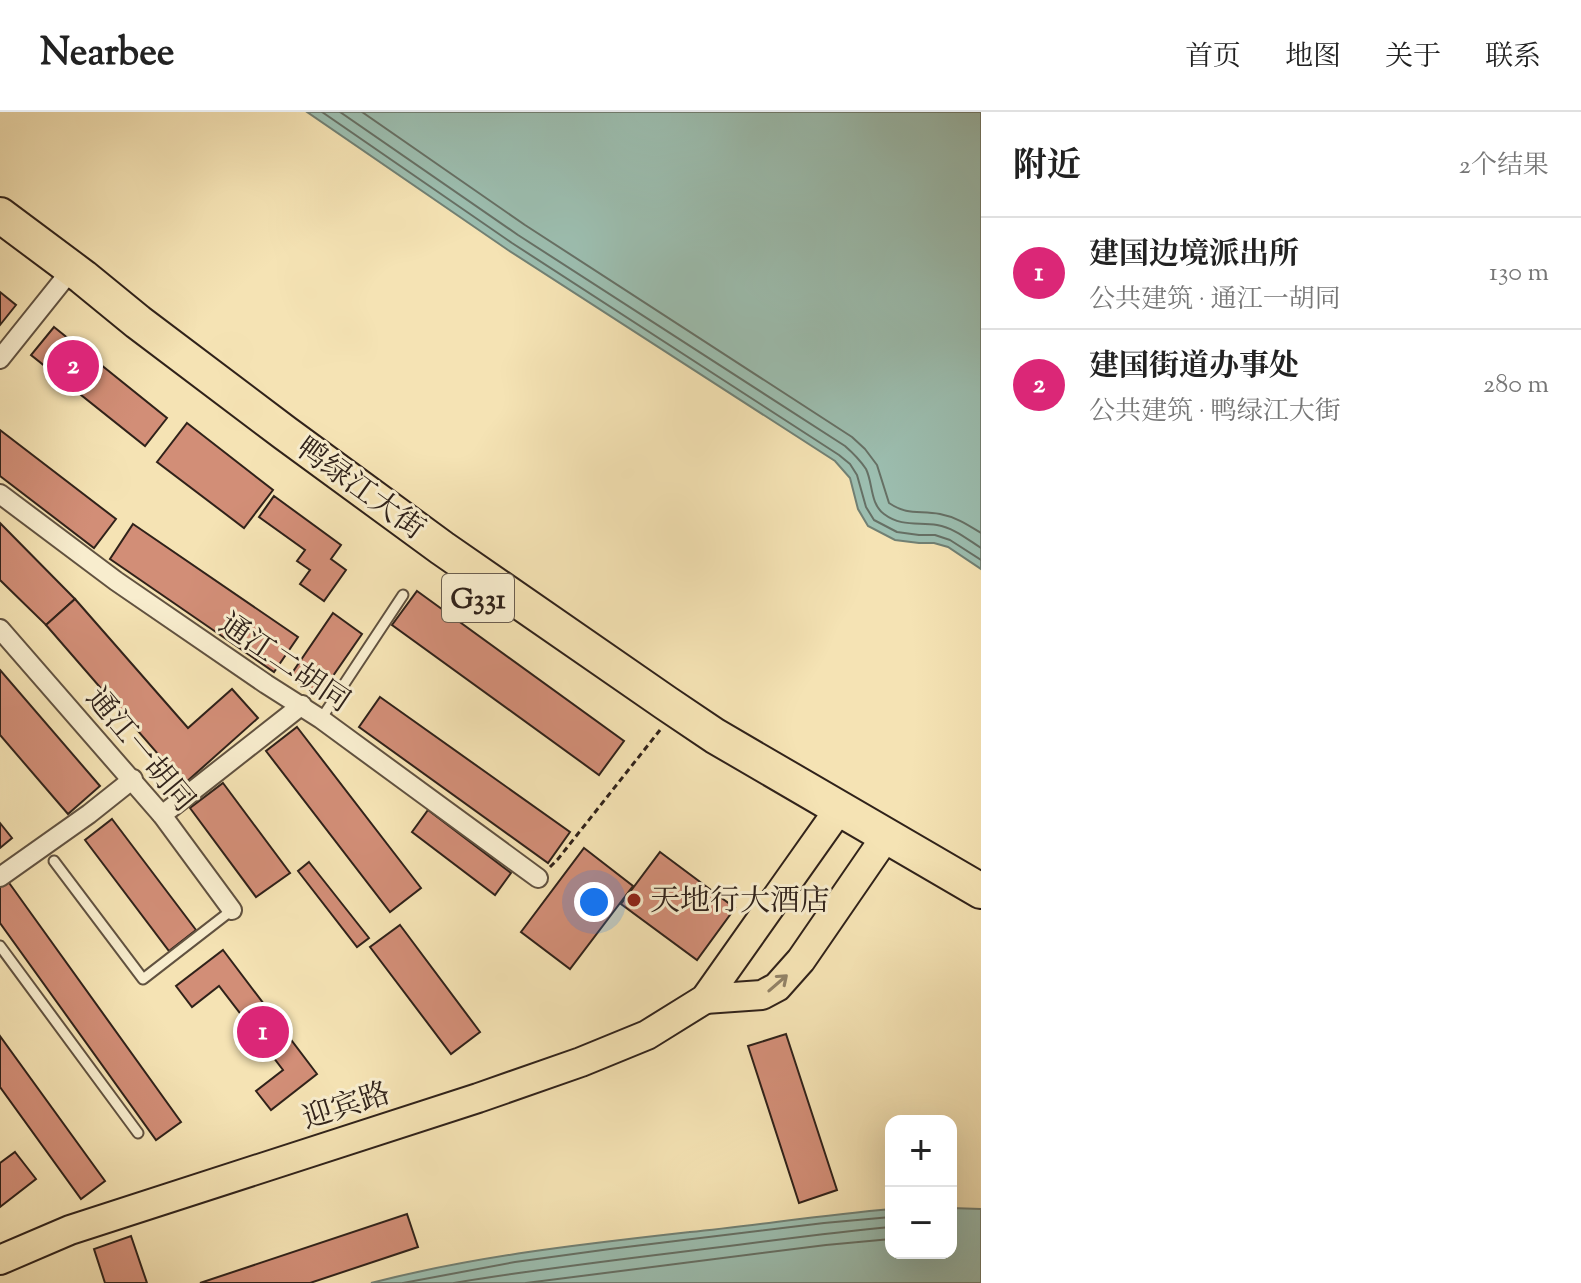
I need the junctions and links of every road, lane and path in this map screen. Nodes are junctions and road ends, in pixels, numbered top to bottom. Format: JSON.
{"nodes":[{"id":1,"x":0,"y":215,"type":"edge"},
{"id":2,"x":0,"y":242,"type":"edge"},
{"id":3,"x":65,"y":278,"type":"junction"},
{"id":4,"x":0,"y":359,"type":"edge"},
{"id":5,"x":0,"y":494,"type":"edge"},
{"id":6,"x":403,"y":595,"type":"dead end"},
{"id":7,"x":4,"y":640,"type":"edge"},
{"id":8,"x":302,"y":705,"type":"junction"},
{"id":9,"x":321,"y":719,"type":"junction"},
{"id":10,"x":664,"y":725,"type":"junction"},
{"id":11,"x":133,"y":779,"type":"junction"},
{"id":12,"x":162,"y":815,"type":"junction"},
{"id":13,"x":833,"y":817,"type":"junction"},
{"id":14,"x":880,"y":844,"type":"junction"},
{"id":15,"x":54,"y":861,"type":"dead end"},
{"id":16,"x":0,"y":877,"type":"edge"},
{"id":17,"x":538,"y":878,"type":"joint"},
{"id":18,"x":981,"y":891,"type":"edge"},
{"id":19,"x":232,"y":910,"type":"joint"},
{"id":20,"x":981,"y":916,"type":"edge"},
{"id":21,"x":0,"y":946,"type":"edge"},
{"id":22,"x":705,"y":999,"type":"junction"},
{"id":23,"x":138,"y":1133,"type":"dead end"},
{"id":24,"x":0,"y":1260,"type":"edge"}],
"edges":[{"from":1,"to":3,"type":"highway","name":"鸭绿江大街","number":"G331"},
{"from":2,"to":3,"type":"highway","name":"鸭绿江大街","number":"G331"},
{"from":3,"to":4,"type":"street"},
{"from":3,"to":10,"type":"highway","name":"鸭绿江大街","number":"G331"},
{"from":3,"to":13,"type":"highway","name":"鸭绿江大街","number":"G331"},
{"from":5,"to":8,"type":"street","name":"通江二胡同"},
{"from":6,"to":9,"type":"lane"},
{"from":7,"to":11,"type":"street","name":"通江一胡同"},
{"from":8,"to":9,"type":"street","name":"通江二胡同"},
{"from":8,"to":12,"type":"street"},
{"from":9,"to":17,"type":"street","name":"通江二胡同"},
{"from":10,"to":13,"type":"highway","name":"鸭绿江大街","number":"G331"},
{"from":10,"to":17,"type":"path"},
{"from":11,"to":12,"type":"street","name":"通江一胡同"},
{"from":11,"to":16,"type":"street"},
{"from":12,"to":19,"type":"street","name":"通江一胡同"},
{"from":13,"to":14,"type":"highway","name":"鸭绿江大街","number":"G331"},
{"from":13,"to":22,"type":"main road","name":"迎宾路"},
{"from":14,"to":18,"type":"highway","name":"鸭绿江大街","number":"G331"},
{"from":14,"to":20,"type":"highway","name":"鸭绿江大街","number":"G331"},
{"from":22,"to":14,"type":"main road","name":"迎宾路","one_way":true},
{"from":15,"to":19,"type":"lane"},
{"from":21,"to":23,"type":"lane"},
{"from":22,"to":24,"type":"main road","name":"迎宾路"}]}
